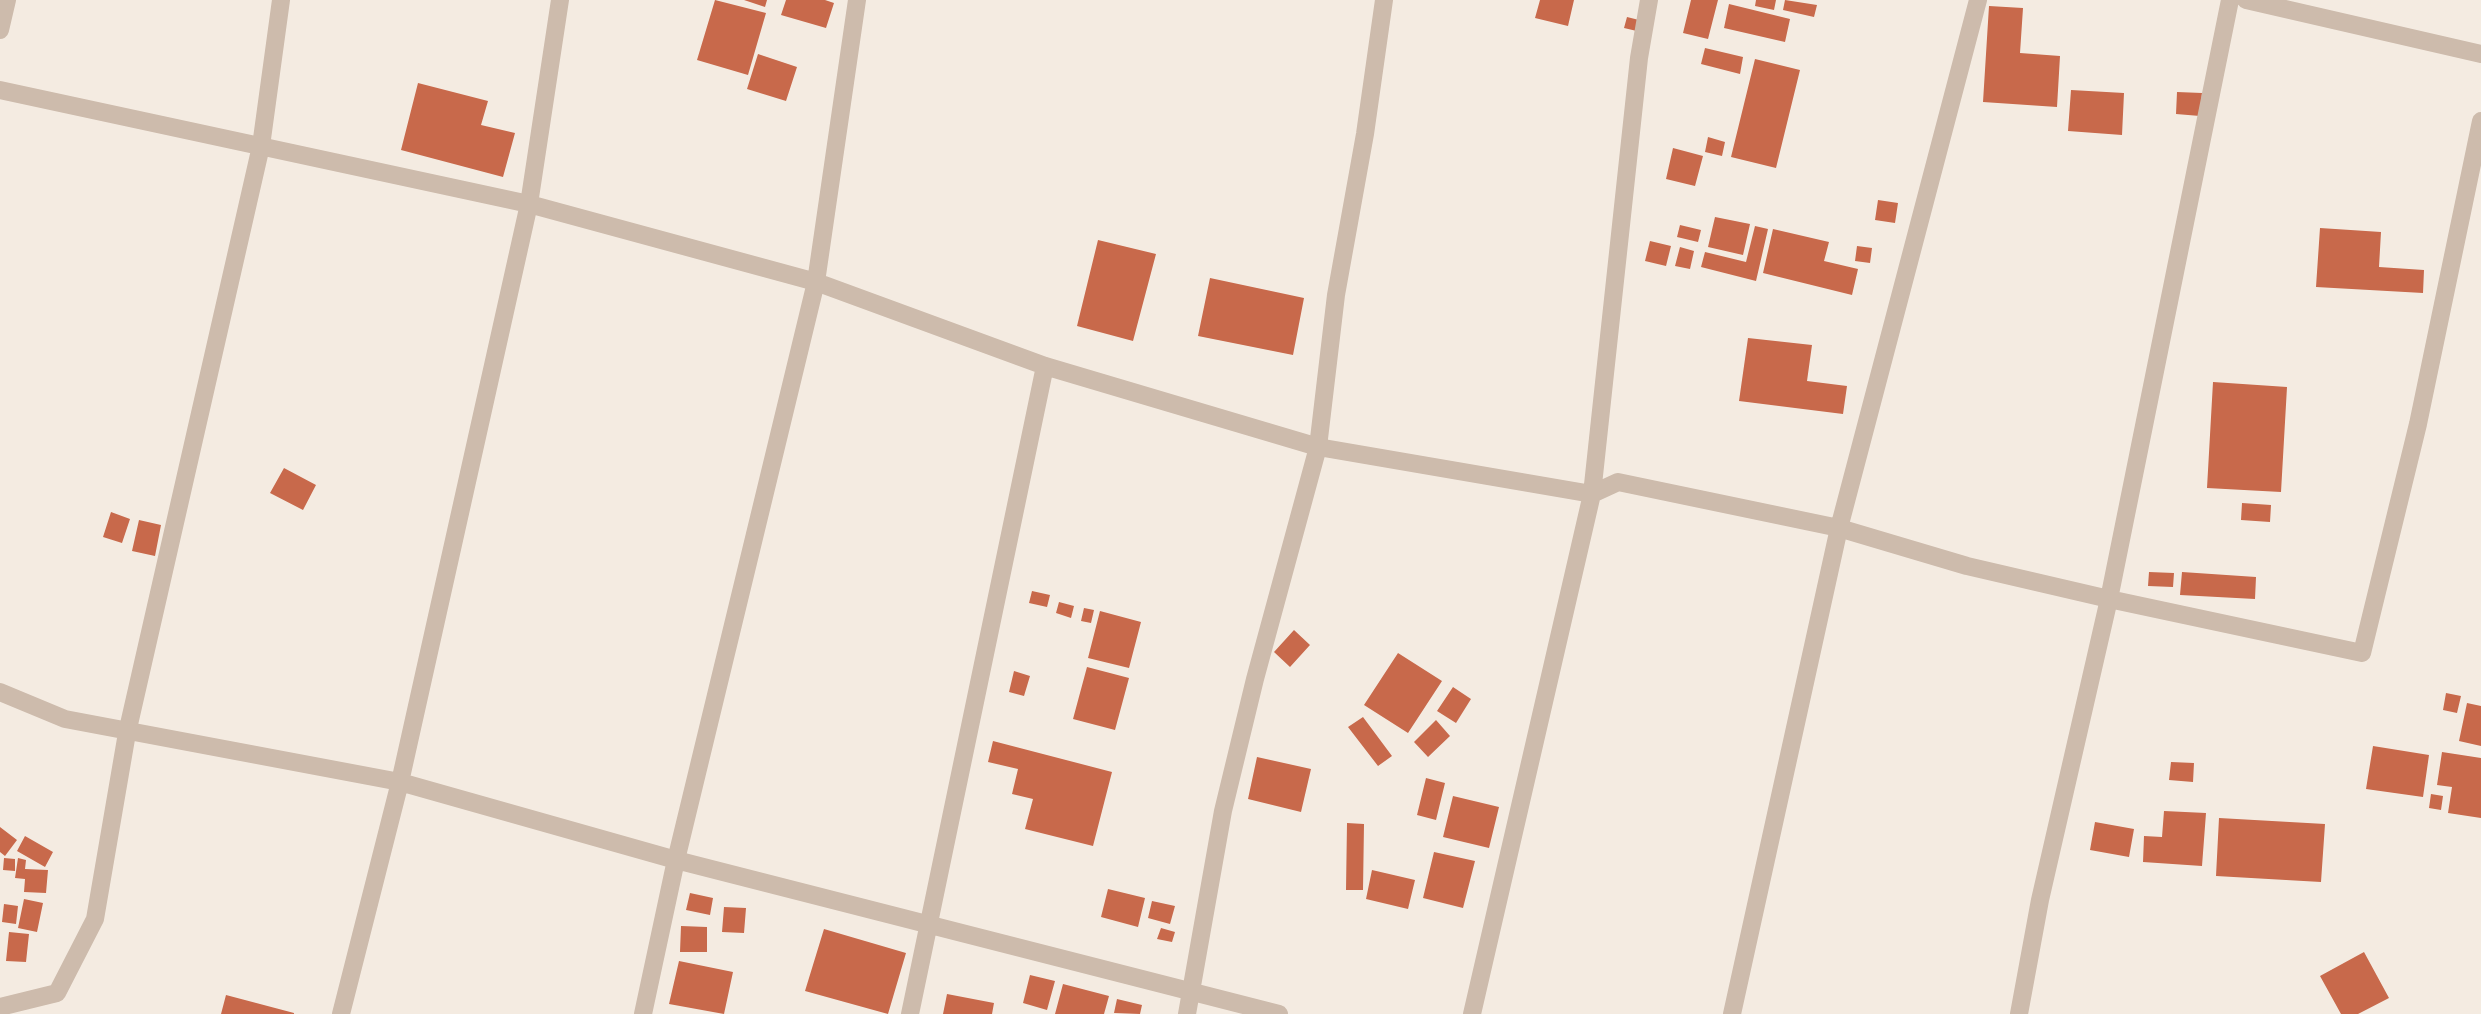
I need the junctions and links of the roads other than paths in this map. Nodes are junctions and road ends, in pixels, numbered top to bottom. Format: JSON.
{"nodes":[{"id":1,"x":7,"y":0,"type":"edge"},
{"id":2,"x":281,"y":0,"type":"edge"},
{"id":3,"x":560,"y":0,"type":"edge"},
{"id":4,"x":857,"y":0,"type":"edge"},
{"id":5,"x":1384,"y":0,"type":"edge"},
{"id":6,"x":1649,"y":0,"type":"edge"},
{"id":7,"x":1978,"y":0,"type":"edge"},
{"id":8,"x":2230,"y":0,"type":"edge"},
{"id":9,"x":2246,"y":0,"type":"edge"},
{"id":10,"x":0,"y":30,"type":"edge"},
{"id":11,"x":2481,"y":54,"type":"edge"},
{"id":12,"x":0,"y":90,"type":"edge"},
{"id":13,"x":2481,"y":121,"type":"edge"},
{"id":14,"x":261,"y":146,"type":"junction"},
{"id":15,"x":529,"y":204,"type":"junction"},
{"id":16,"x":816,"y":282,"type":"junction"},
{"id":17,"x":1045,"y":366,"type":"junction"},
{"id":18,"x":1318,"y":447,"type":"junction"},
{"id":19,"x":1592,"y":494,"type":"junction"},
{"id":20,"x":1839,"y":527,"type":"junction"},
{"id":21,"x":2109,"y":600,"type":"junction"},
{"id":22,"x":0,"y":692,"type":"edge"},
{"id":23,"x":127,"y":733,"type":"junction"},
{"id":24,"x":400,"y":782,"type":"junction"},
{"id":25,"x":676,"y":860,"type":"junction"},
{"id":26,"x":928,"y":924,"type":"junction"},
{"id":27,"x":1192,"y":991,"type":"junction"},
{"id":28,"x":0,"y":1007,"type":"edge"},
{"id":29,"x":341,"y":1014,"type":"edge"},
{"id":30,"x":643,"y":1014,"type":"edge"},
{"id":31,"x":910,"y":1014,"type":"edge"},
{"id":32,"x":1187,"y":1014,"type":"edge"},
{"id":33,"x":1279,"y":1014,"type":"edge"},
{"id":34,"x":1472,"y":1014,"type":"edge"},
{"id":35,"x":1732,"y":1014,"type":"edge"},
{"id":36,"x":2019,"y":1014,"type":"edge"}],
"edges":[{"from":1,"to":10,"type":"street"},
{"from":2,"to":14,"type":"street"},
{"from":3,"to":15,"type":"street"},
{"from":4,"to":16,"type":"street"},
{"from":5,"to":18,"type":"street"},
{"from":6,"to":19,"type":"street"},
{"from":7,"to":20,"type":"street"},
{"from":8,"to":21,"type":"street"},
{"from":9,"to":11,"type":"street"},
{"from":12,"to":14,"type":"street"},
{"from":13,"to":21,"type":"street"},
{"from":14,"to":15,"type":"street"},
{"from":14,"to":23,"type":"street"},
{"from":15,"to":16,"type":"street"},
{"from":15,"to":24,"type":"street"},
{"from":16,"to":17,"type":"street"},
{"from":16,"to":25,"type":"street"},
{"from":17,"to":18,"type":"street"},
{"from":17,"to":26,"type":"street"},
{"from":18,"to":19,"type":"street"},
{"from":18,"to":27,"type":"street"},
{"from":19,"to":20,"type":"street"},
{"from":19,"to":34,"type":"street"},
{"from":20,"to":21,"type":"street"},
{"from":20,"to":35,"type":"street"},
{"from":21,"to":36,"type":"street"},
{"from":22,"to":23,"type":"street"},
{"from":23,"to":24,"type":"street"},
{"from":23,"to":28,"type":"street"},
{"from":24,"to":25,"type":"street"},
{"from":24,"to":29,"type":"street"},
{"from":25,"to":26,"type":"street"},
{"from":25,"to":30,"type":"street"},
{"from":26,"to":27,"type":"street"},
{"from":26,"to":31,"type":"street"},
{"from":27,"to":32,"type":"street"},
{"from":27,"to":33,"type":"street"}]}
